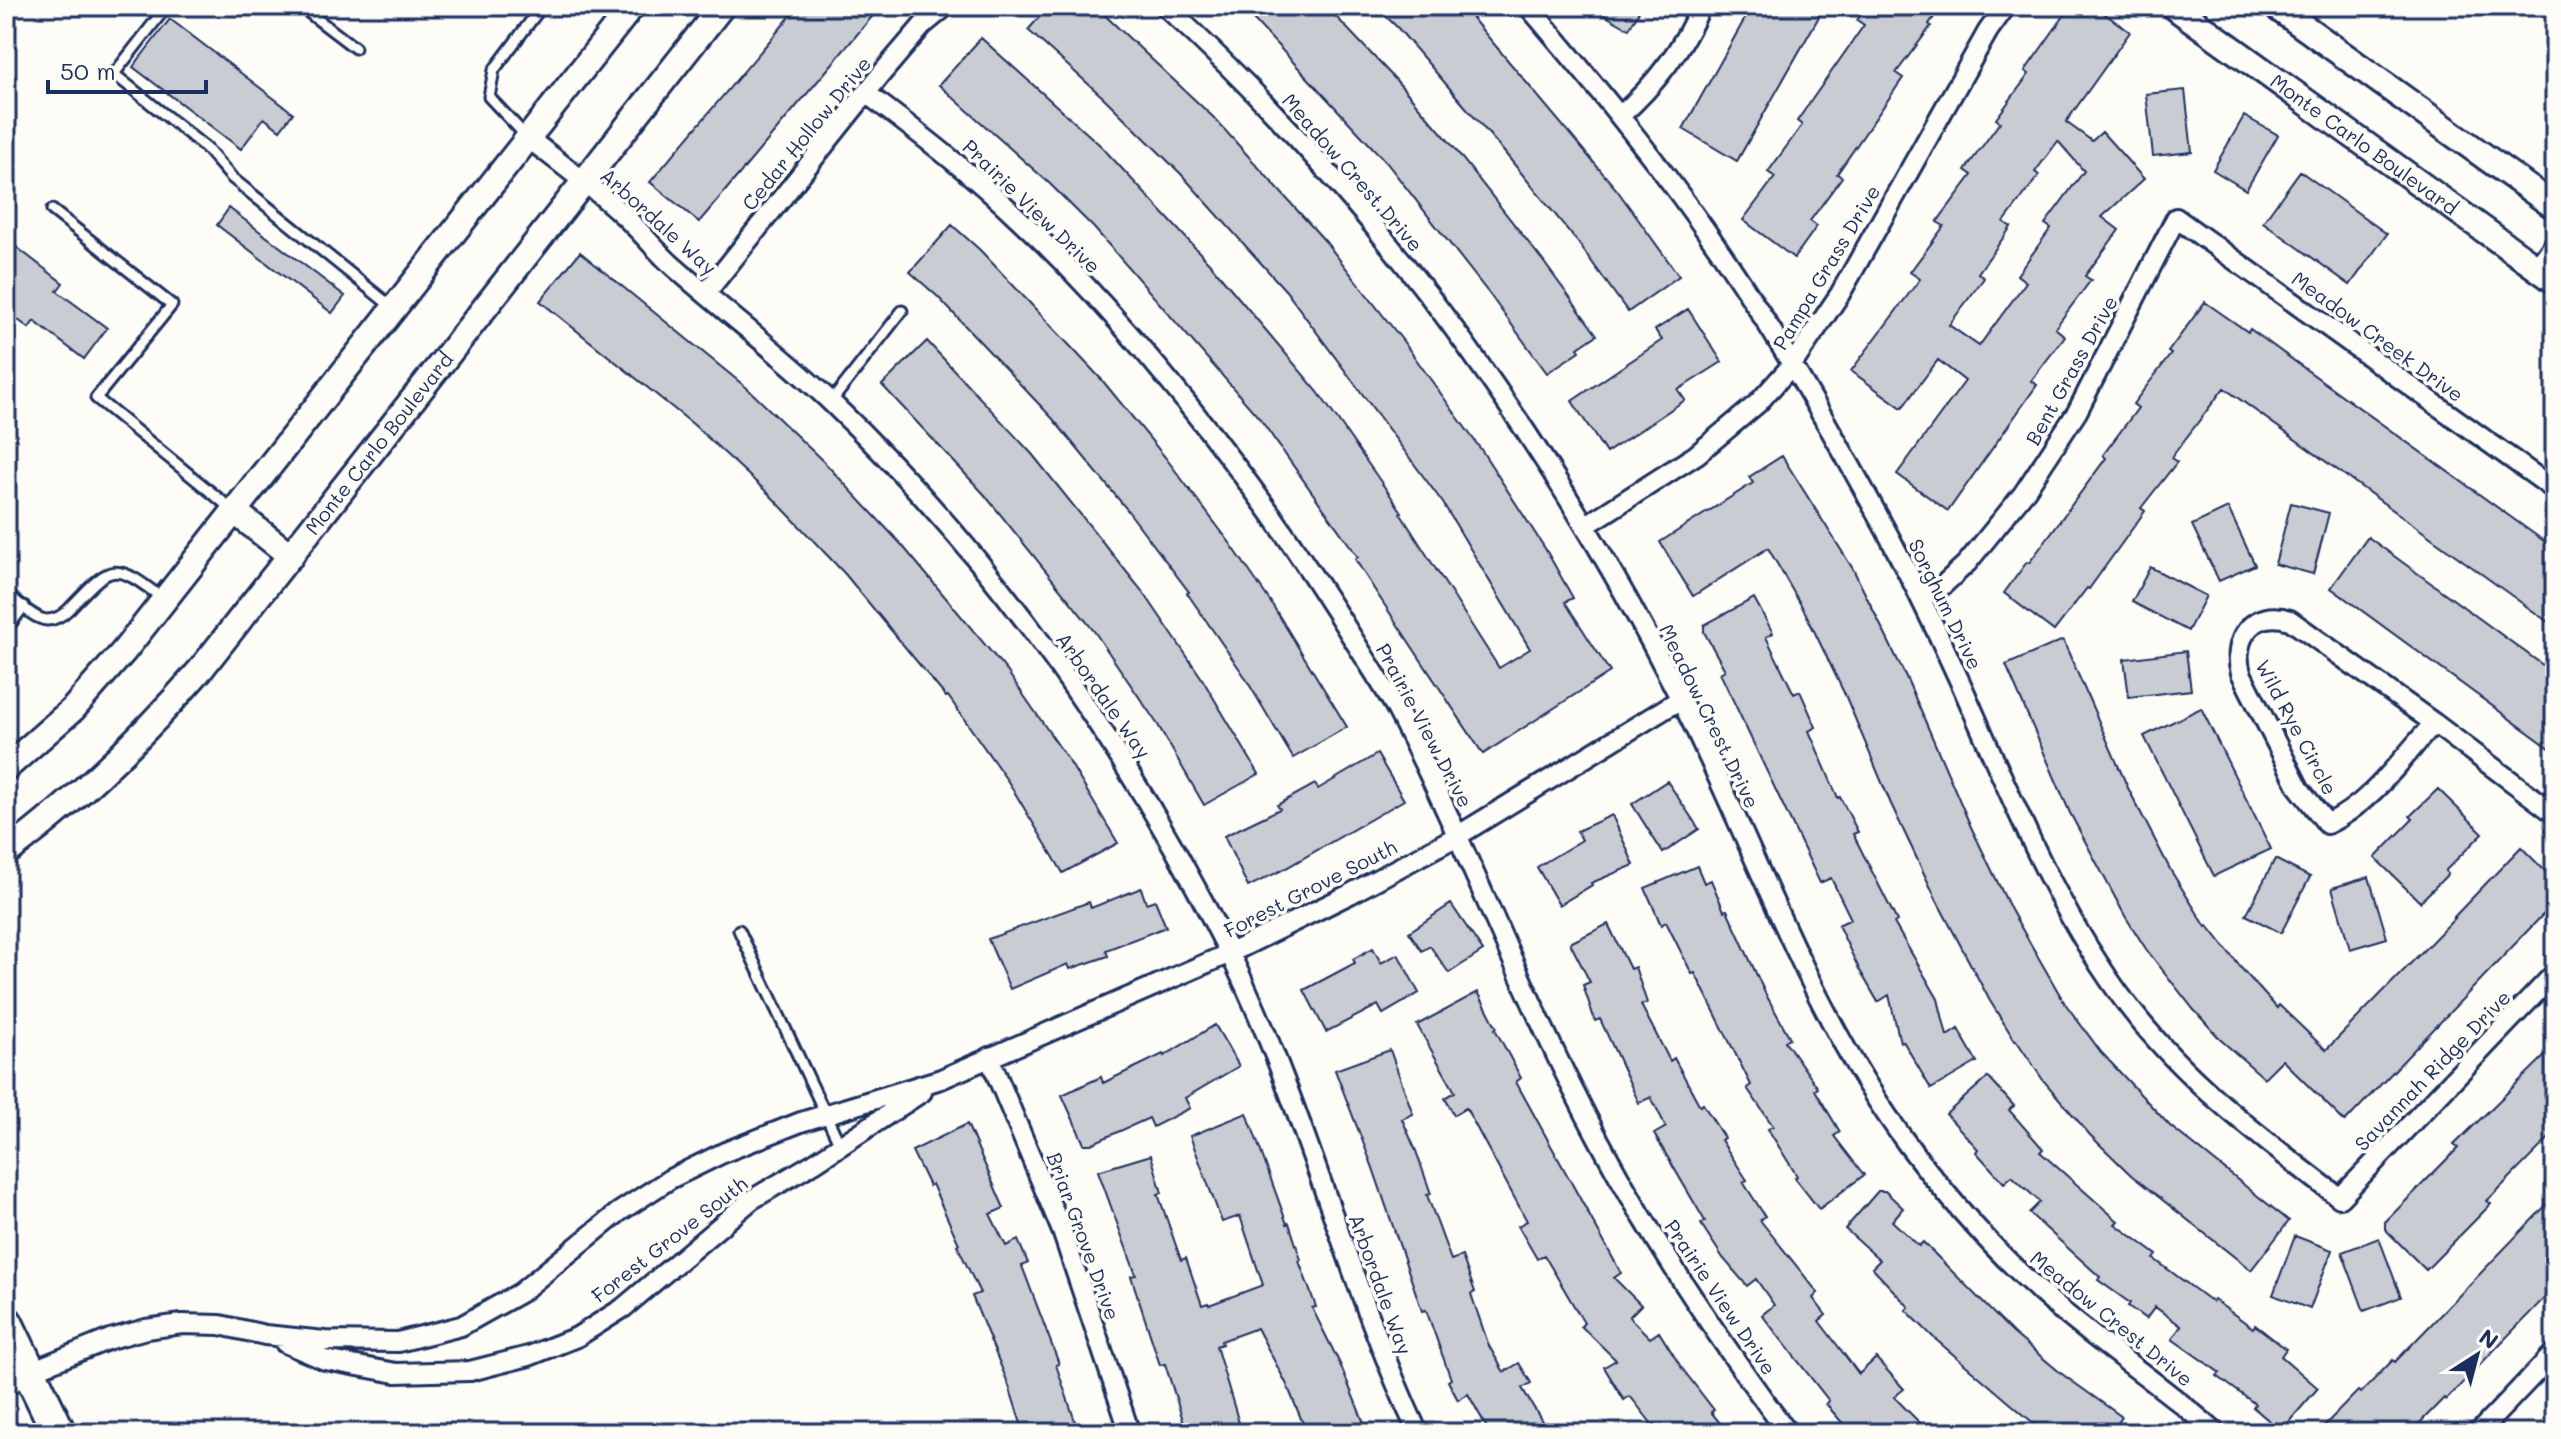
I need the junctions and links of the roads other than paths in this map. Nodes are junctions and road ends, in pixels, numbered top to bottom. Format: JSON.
{"nodes":[{"id":1,"x":167,"y":6,"type":"edge"},
{"id":2,"x":300,"y":6,"type":"edge"},
{"id":3,"x":542,"y":6,"type":"edge"},
{"id":4,"x":632,"y":6,"type":"edge"},
{"id":5,"x":722,"y":6,"type":"edge"},
{"id":6,"x":946,"y":6,"type":"edge"},
{"id":7,"x":1165,"y":6,"type":"edge"},
{"id":8,"x":1528,"y":6,"type":"edge"},
{"id":9,"x":1701,"y":6,"type":"edge"},
{"id":10,"x":2006,"y":6,"type":"edge"},
{"id":11,"x":2173,"y":6,"type":"edge"},
{"id":12,"x":2275,"y":6,"type":"edge"},
{"id":13,"x":355,"y":48,"type":"dead end"},
{"id":14,"x":866,"y":93,"type":"junction"},
{"id":15,"x":1620,"y":116,"type":"junction"},
{"id":16,"x":528,"y":138,"type":"junction"},
{"id":17,"x":582,"y":180,"type":"junction"},
{"id":18,"x":2555,"y":207,"type":"edge"},
{"id":19,"x":52,"y":210,"type":"dead end"},
{"id":20,"x":2176,"y":218,"type":"joint"},
{"id":21,"x":2555,"y":243,"type":"edge"},
{"id":22,"x":2546,"y":274,"type":"edge"},
{"id":23,"x":706,"y":293,"type":"junction"},
{"id":24,"x":394,"y":309,"type":"junction"},
{"id":25,"x":902,"y":311,"type":"dead end"},
{"id":26,"x":1792,"y":365,"type":"junction"},
{"id":27,"x":831,"y":402,"type":"junction"},
{"id":28,"x":2555,"y":490,"type":"edge"},
{"id":29,"x":234,"y":511,"type":"junction"},
{"id":30,"x":1585,"y":526,"type":"junction"},
{"id":31,"x":291,"y":556,"type":"junction"},
{"id":32,"x":6,"y":593,"type":"edge"},
{"id":33,"x":1921,"y":598,"type":"junction"},
{"id":34,"x":164,"y":600,"type":"junction"},
{"id":35,"x":24,"y":606,"type":"junction"},
{"id":36,"x":6,"y":630,"type":"edge"},
{"id":37,"x":1681,"y":699,"type":"junction"},
{"id":38,"x":2434,"y":723,"type":"junction"},
{"id":39,"x":10,"y":759,"type":"edge"},
{"id":40,"x":2555,"y":814,"type":"edge"},
{"id":41,"x":1459,"y":835,"type":"junction"},
{"id":42,"x":6,"y":853,"type":"edge"},
{"id":43,"x":739,"y":930,"type":"dead end"},
{"id":44,"x":1230,"y":953,"type":"junction"},
{"id":45,"x":2555,"y":973,"type":"edge"},
{"id":46,"x":989,"y":1057,"type":"junction"},
{"id":47,"x":941,"y":1079,"type":"junction"},
{"id":48,"x":824,"y":1115,"type":"junction"},
{"id":49,"x":840,"y":1145,"type":"junction"},
{"id":50,"x":2340,"y":1198,"type":"joint"},
{"id":51,"x":6,"y":1323,"type":"edge"},
{"id":52,"x":265,"y":1335,"type":"junction"},
{"id":53,"x":2555,"y":1352,"type":"edge"},
{"id":54,"x":19,"y":1378,"type":"edge"},
{"id":55,"x":59,"y":1433,"type":"edge"},
{"id":56,"x":1130,"y":1433,"type":"edge"},
{"id":57,"x":1418,"y":1433,"type":"edge"},
{"id":58,"x":1788,"y":1433,"type":"edge"},
{"id":59,"x":2216,"y":1433,"type":"edge"},
{"id":60,"x":2478,"y":1433,"type":"edge"}],
"edges":[{"from":1,"to":24,"type":"lane"},
{"from":2,"to":13,"type":"lane"},
{"from":3,"to":16,"type":"lane"},
{"from":4,"to":16,"type":"main road"},
{"from":5,"to":17,"type":"main road","name":"Monte Carlo Boulevard"},
{"from":6,"to":14,"type":"street","name":"Cedar Hollow Drive"},
{"from":7,"to":30,"type":"street","name":"Meadow Crest Drive"},
{"from":8,"to":15,"type":"street","name":"Sorghum Drive"},
{"from":9,"to":15,"type":"street"},
{"from":10,"to":26,"type":"street","name":"Pampa Grass Drive"},
{"from":11,"to":22,"type":"main road","name":"Monte Carlo Boulevard"},
{"from":12,"to":18,"type":"main road"},
{"from":14,"to":23,"type":"street","name":"Cedar Hollow Drive"},
{"from":14,"to":41,"type":"street","name":"Prairie View Drive"},
{"from":15,"to":26,"type":"street","name":"Sorghum Drive"},
{"from":16,"to":17,"type":"street","name":"Arbordale Way"},
{"from":16,"to":24,"type":"main road"},
{"from":17,"to":23,"type":"street","name":"Arbordale Way"},
{"from":17,"to":31,"type":"main road","name":"Monte Carlo Boulevard"},
{"from":19,"to":29,"type":"lane"},
{"from":20,"to":28,"type":"street","name":"Meadow Creek Drive"},
{"from":20,"to":33,"type":"street","name":"Bent Grass Drive"},
{"from":21,"to":22,"type":"street"},
{"from":23,"to":27,"type":"street","name":"Arbordale Way"},
{"from":24,"to":29,"type":"main road"},
{"from":25,"to":27,"type":"lane"},
{"from":26,"to":30,"type":"street","name":"Pampa Grass Drive"},
{"from":26,"to":33,"type":"street","name":"Sorghum Drive"},
{"from":27,"to":44,"type":"street","name":"Arbordale Way"},
{"from":29,"to":31,"type":"main road"},
{"from":29,"to":34,"type":"main road"},
{"from":30,"to":37,"type":"street","name":"Meadow Crest Drive"},
{"from":31,"to":42,"type":"main road","name":"Monte Carlo Boulevard"},
{"from":32,"to":35,"type":"lane"},
{"from":33,"to":50,"type":"street","name":"Sorghum Drive"},
{"from":34,"to":35,"type":"lane"},
{"from":34,"to":39,"type":"main road"},
{"from":35,"to":36,"type":"lane"},
{"from":37,"to":41,"type":"street","name":"Forest Grove South"},
{"from":37,"to":59,"type":"street","name":"Meadow Crest Drive"},
{"from":38,"to":38,"type":"street","name":"Wild Rye Circle"},
{"from":38,"to":40,"type":"street","name":"Wild Rye Circle"},
{"from":41,"to":44,"type":"street","name":"Forest Grove South"},
{"from":41,"to":58,"type":"street","name":"Prairie View Drive"},
{"from":43,"to":48,"type":"lane"},
{"from":44,"to":46,"type":"street","name":"Forest Grove South"},
{"from":44,"to":57,"type":"street","name":"Arbordale Way"},
{"from":45,"to":50,"type":"street","name":"Savannah Ridge Drive"},
{"from":46,"to":47,"type":"street","name":"Forest Grove South"},
{"from":46,"to":56,"type":"street","name":"Briar Grove Drive"},
{"from":47,"to":48,"type":"street","name":"Forest Grove South"},
{"from":47,"to":49,"type":"street","name":"Forest Grove South"},
{"from":48,"to":49,"type":"lane"},
{"from":48,"to":52,"type":"street","name":"Forest Grove South"},
{"from":49,"to":52,"type":"street","name":"Forest Grove South"},
{"from":51,"to":54,"type":"highway"},
{"from":52,"to":54,"type":"street","name":"Forest Grove South"},
{"from":53,"to":60,"type":"street"},
{"from":54,"to":55,"type":"highway"}]}
